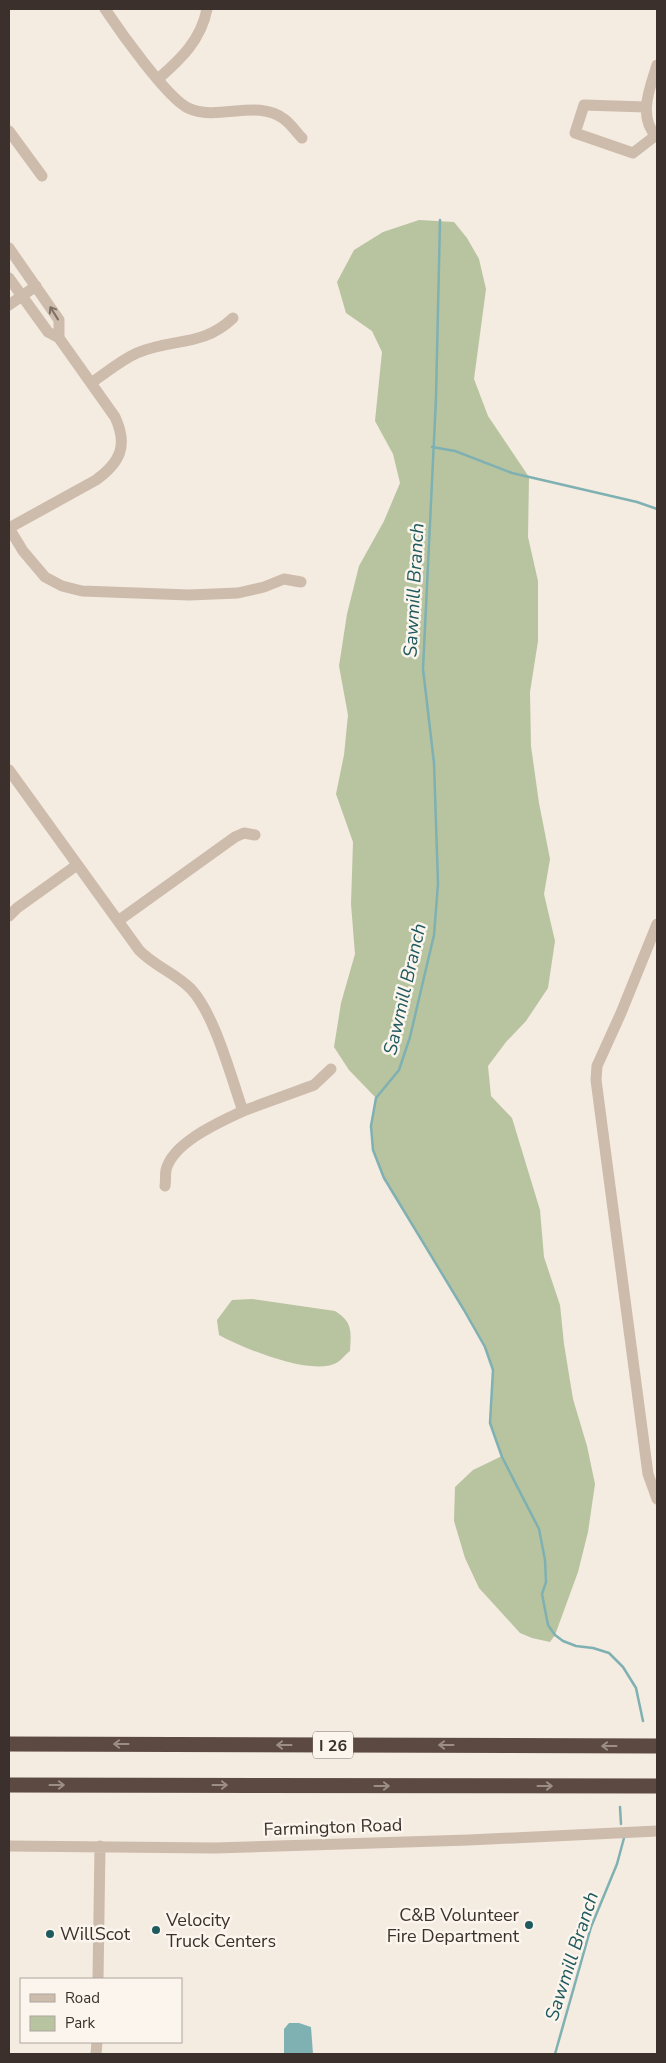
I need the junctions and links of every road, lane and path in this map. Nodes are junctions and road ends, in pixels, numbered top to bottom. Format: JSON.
{"nodes":[{"id":1,"x":105,"y":9,"type":"edge"},
{"id":2,"x":207,"y":9,"type":"edge"},
{"id":3,"x":657,"y":65,"type":"edge"},
{"id":4,"x":158,"y":79,"type":"junction"},
{"id":5,"x":646,"y":107,"type":"junction"},
{"id":6,"x":9,"y":131,"type":"edge"},
{"id":7,"x":656,"y":137,"type":"edge"},
{"id":8,"x":302,"y":138,"type":"dead end"},
{"id":9,"x":42,"y":176,"type":"dead end"},
{"id":10,"x":9,"y":248,"type":"edge"},
{"id":11,"x":33,"y":281,"type":"junction"},
{"id":12,"x":14,"y":288,"type":"edge"},
{"id":13,"x":9,"y":305,"type":"edge"},
{"id":14,"x":232,"y":318,"type":"dead end"},
{"id":15,"x":59,"y":338,"type":"junction"},
{"id":16,"x":91,"y":383,"type":"junction"},
{"id":17,"x":9,"y":528,"type":"edge"},
{"id":18,"x":301,"y":582,"type":"dead end"},
{"id":19,"x":9,"y":770,"type":"edge"},
{"id":20,"x":255,"y":835,"type":"dead end"},
{"id":21,"x":77,"y":865,"type":"junction"},
{"id":22,"x":9,"y":916,"type":"edge"},
{"id":23,"x":118,"y":921,"type":"junction"},
{"id":24,"x":657,"y":924,"type":"edge"},
{"id":25,"x":331,"y":1068,"type":"dead end"},
{"id":26,"x":244,"y":1112,"type":"junction"},
{"id":27,"x":165,"y":1186,"type":"dead end"},
{"id":28,"x":657,"y":1500,"type":"edge"},
{"id":29,"x":9,"y":1744,"type":"edge"},
{"id":30,"x":657,"y":1746,"type":"edge"},
{"id":31,"x":9,"y":1785,"type":"edge"},
{"id":32,"x":657,"y":1786,"type":"edge"},
{"id":33,"x":657,"y":1831,"type":"edge"},
{"id":34,"x":9,"y":1846,"type":"edge"},
{"id":35,"x":100,"y":1846,"type":"junction"},
{"id":36,"x":98,"y":1978,"type":"edge"}],
"edges":[{"from":1,"to":4,"type":"street"},
{"from":2,"to":4,"type":"street"},
{"from":3,"to":5,"type":"street"},
{"from":4,"to":8,"type":"street"},
{"from":5,"to":7,"type":"street"},
{"from":5,"to":7,"type":"street"},
{"from":6,"to":9,"type":"street"},
{"from":10,"to":11,"type":"street"},
{"from":11,"to":12,"type":"street"},
{"from":15,"to":11,"type":"street","one_way":true},
{"from":12,"to":13,"type":"street"},
{"from":12,"to":15,"type":"street"},
{"from":14,"to":16,"type":"street"},
{"from":15,"to":16,"type":"street"},
{"from":16,"to":17,"type":"street"},
{"from":17,"to":18,"type":"street"},
{"from":19,"to":21,"type":"street"},
{"from":20,"to":23,"type":"street"},
{"from":21,"to":22,"type":"street"},
{"from":21,"to":23,"type":"street"},
{"from":23,"to":26,"type":"street"},
{"from":24,"to":28,"type":"street"},
{"from":25,"to":26,"type":"street"},
{"from":26,"to":27,"type":"street"},
{"from":30,"to":29,"type":"highway","number":"I 26","one_way":true},
{"from":31,"to":32,"type":"highway","one_way":true},
{"from":33,"to":35,"type":"street","name":"Farmington Road"},
{"from":34,"to":35,"type":"street","name":"Farmington Road"},
{"from":35,"to":36,"type":"street"}]}
